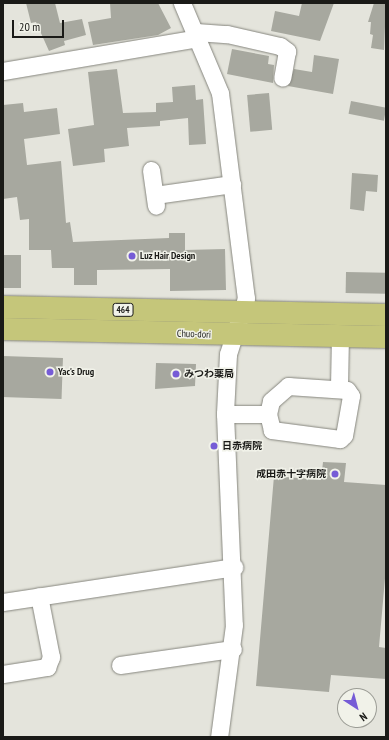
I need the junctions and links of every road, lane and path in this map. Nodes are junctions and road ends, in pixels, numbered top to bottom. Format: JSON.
{"nodes":[{"id":1,"x":182,"y":3,"type":"edge"},
{"id":2,"x":197,"y":35,"type":"junction"},
{"id":3,"x":3,"y":71,"type":"edge"},
{"id":4,"x":282,"y":78,"type":"dead end"},
{"id":5,"x":151,"y":170,"type":"dead end"},
{"id":6,"x":232,"y":184,"type":"junction"},
{"id":7,"x":3,"y":307,"type":"edge"},
{"id":8,"x":242,"y":313,"type":"junction"},
{"id":9,"x":386,"y":315,"type":"edge"},
{"id":10,"x":3,"y":329,"type":"edge"},
{"id":11,"x":234,"y":335,"type":"junction"},
{"id":12,"x":340,"y":336,"type":"junction"},
{"id":13,"x":386,"y":337,"type":"edge"},
{"id":14,"x":340,"y":387,"type":"junction"},
{"id":15,"x":225,"y":414,"type":"junction"},
{"id":16,"x":268,"y":414,"type":"junction"},
{"id":17,"x":234,"y":567,"type":"junction"},
{"id":18,"x":39,"y":596,"type":"junction"},
{"id":19,"x":3,"y":602,"type":"edge"},
{"id":20,"x":233,"y":649,"type":"junction"},
{"id":21,"x":120,"y":665,"type":"dead end"},
{"id":22,"x":3,"y":674,"type":"edge"},
{"id":23,"x":217,"y":737,"type":"edge"}],
"edges":[{"from":1,"to":2,"type":"street"},
{"from":2,"to":3,"type":"street"},
{"from":2,"to":4,"type":"street"},
{"from":2,"to":6,"type":"street"},
{"from":5,"to":6,"type":"street"},
{"from":6,"to":8,"type":"street"},
{"from":7,"to":8,"type":"highway","number":"464"},
{"from":8,"to":9,"type":"highway","number":"464"},
{"from":8,"to":11,"type":"street"},
{"from":10,"to":11,"type":"highway","name":"Chuo-dori","number":"464"},
{"from":11,"to":12,"type":"highway","name":"Chuo-dori","number":"464"},
{"from":11,"to":15,"type":"street"},
{"from":12,"to":13,"type":"highway","name":"Chuo-dori","number":"464"},
{"from":12,"to":14,"type":"street"},
{"from":14,"to":16,"type":"street"},
{"from":14,"to":16,"type":"street"},
{"from":15,"to":16,"type":"street"},
{"from":15,"to":17,"type":"street"},
{"from":17,"to":18,"type":"street"},
{"from":17,"to":20,"type":"street"},
{"from":18,"to":19,"type":"street"},
{"from":18,"to":22,"type":"street"},
{"from":20,"to":21,"type":"street"},
{"from":20,"to":23,"type":"street"}]}
